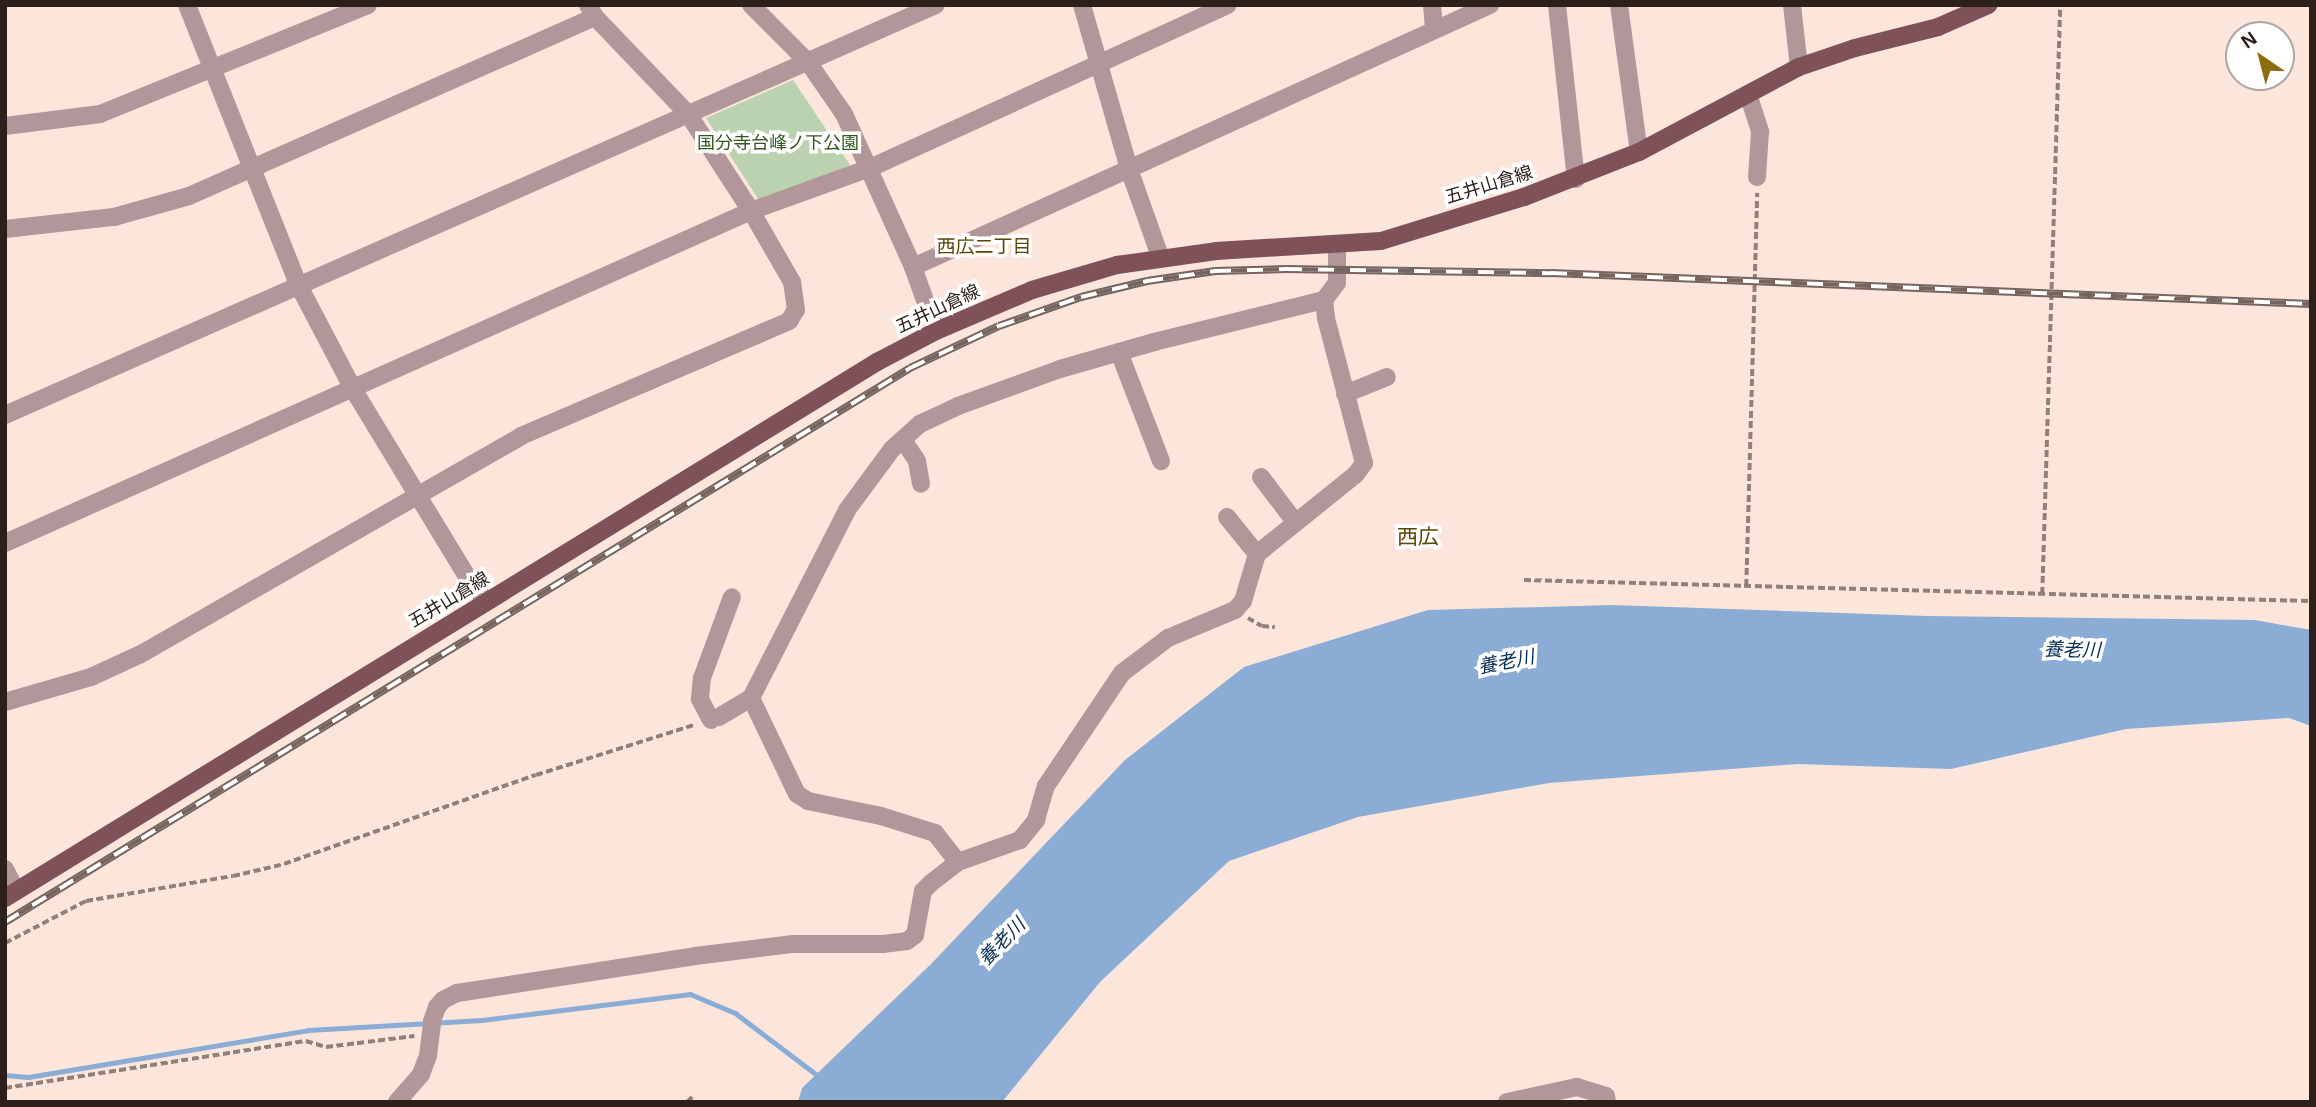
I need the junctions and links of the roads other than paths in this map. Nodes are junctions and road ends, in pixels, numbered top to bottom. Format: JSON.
{"nodes":[{"id":1,"x":187,"y":5,"type":"edge"},
{"id":2,"x":368,"y":5,"type":"edge"},
{"id":3,"x":751,"y":5,"type":"edge"},
{"id":4,"x":936,"y":5,"type":"edge"},
{"id":5,"x":1082,"y":5,"type":"edge"},
{"id":6,"x":1228,"y":5,"type":"edge"},
{"id":7,"x":1432,"y":5,"type":"edge"},
{"id":8,"x":1490,"y":5,"type":"edge"},
{"id":9,"x":1557,"y":5,"type":"edge"},
{"id":10,"x":1619,"y":5,"type":"edge"},
{"id":11,"x":1792,"y":5,"type":"edge"},
{"id":12,"x":1988,"y":5,"type":"edge"},
{"id":13,"x":591,"y":11,"type":"edge"},
{"id":14,"x":1434,"y":29,"type":"junction"},
{"id":15,"x":808,"y":62,"type":"junction"},
{"id":16,"x":1099,"y":63,"type":"junction"},
{"id":17,"x":1799,"y":67,"type":"junction"},
{"id":18,"x":211,"y":68,"type":"junction"},
{"id":19,"x":1748,"y":94,"type":"junction"},
{"id":20,"x":689,"y":115,"type":"junction"},
{"id":21,"x":5,"y":126,"type":"edge"},
{"id":22,"x":1639,"y":152,"type":"junction"},
{"id":23,"x":252,"y":168,"type":"junction"},
{"id":24,"x":870,"y":168,"type":"junction"},
{"id":25,"x":1129,"y":169,"type":"junction"},
{"id":26,"x":1757,"y":177,"type":"road end"},
{"id":27,"x":1576,"y":179,"type":"junction"},
{"id":28,"x":751,"y":211,"type":"junction"},
{"id":29,"x":5,"y":229,"type":"edge"},
{"id":30,"x":1336,"y":244,"type":"junction"},
{"id":31,"x":1160,"y":256,"type":"junction"},
{"id":32,"x":914,"y":267,"type":"junction"},
{"id":33,"x":299,"y":286,"type":"junction"},
{"id":34,"x":1324,"y":300,"type":"junction"},
{"id":35,"x":936,"y":331,"type":"junction"},
{"id":36,"x":1119,"y":352,"type":"junction"},
{"id":37,"x":1387,"y":377,"type":"dead end"},
{"id":38,"x":353,"y":389,"type":"junction"},
{"id":39,"x":1345,"y":394,"type":"junction"},
{"id":40,"x":5,"y":415,"type":"edge"},
{"id":41,"x":903,"y":440,"type":"junction"},
{"id":42,"x":1161,"y":461,"type":"dead end"},
{"id":43,"x":1261,"y":477,"type":"dead end"},
{"id":44,"x":921,"y":484,"type":"dead end"},
{"id":45,"x":416,"y":495,"type":"junction"},
{"id":46,"x":1227,"y":517,"type":"dead end"},
{"id":47,"x":1295,"y":522,"type":"junction"},
{"id":48,"x":5,"y":543,"type":"edge"},
{"id":49,"x":1257,"y":554,"type":"junction"},
{"id":50,"x":732,"y":597,"type":"dead end"},
{"id":51,"x":486,"y":602,"type":"junction"},
{"id":52,"x":751,"y":698,"type":"junction"},
{"id":53,"x":5,"y":702,"type":"edge"},
{"id":54,"x":958,"y":862,"type":"junction"},
{"id":55,"x":5,"y":869,"type":"edge"},
{"id":56,"x":11,"y":895,"type":"edge"},
{"id":57,"x":397,"y":1102,"type":"edge"},
{"id":58,"x":1507,"y":1102,"type":"edge"},
{"id":59,"x":1607,"y":1102,"type":"edge"}],
"edges":[{"from":1,"to":18,"type":"street"},
{"from":2,"to":18,"type":"street"},
{"from":3,"to":15,"type":"street"},
{"from":4,"to":15,"type":"street"},
{"from":5,"to":16,"type":"street"},
{"from":6,"to":16,"type":"street"},
{"from":7,"to":14,"type":"street"},
{"from":8,"to":14,"type":"street"},
{"from":9,"to":27,"type":"street"},
{"from":10,"to":22,"type":"street"},
{"from":11,"to":17,"type":"street"},
{"from":12,"to":17,"type":"main road","name":"五井山倉線"},
{"from":13,"to":20,"type":"street"},
{"from":13,"to":23,"type":"street"},
{"from":14,"to":25,"type":"street"},
{"from":15,"to":20,"type":"street"},
{"from":15,"to":24,"type":"street"},
{"from":16,"to":24,"type":"street"},
{"from":16,"to":25,"type":"street"},
{"from":17,"to":19,"type":"main road","name":"五井山倉線"},
{"from":18,"to":21,"type":"street"},
{"from":18,"to":23,"type":"street"},
{"from":19,"to":22,"type":"main road","name":"五井山倉線"},
{"from":19,"to":26,"type":"street"},
{"from":20,"to":28,"type":"street"},
{"from":20,"to":33,"type":"street"},
{"from":22,"to":27,"type":"main road","name":"五井山倉線"},
{"from":23,"to":29,"type":"street"},
{"from":23,"to":33,"type":"street"},
{"from":24,"to":28,"type":"street"},
{"from":24,"to":32,"type":"street"},
{"from":25,"to":31,"type":"street"},
{"from":25,"to":32,"type":"street"},
{"from":27,"to":30,"type":"main road","name":"五井山倉線"},
{"from":28,"to":38,"type":"street"},
{"from":28,"to":45,"type":"street"},
{"from":30,"to":31,"type":"main road","name":"五井山倉線"},
{"from":30,"to":34,"type":"street"},
{"from":31,"to":35,"type":"main road","name":"五井山倉線"},
{"from":32,"to":35,"type":"street"},
{"from":33,"to":38,"type":"street"},
{"from":33,"to":40,"type":"street"},
{"from":34,"to":36,"type":"street"},
{"from":34,"to":39,"type":"street"},
{"from":35,"to":51,"type":"main road","name":"五井山倉線"},
{"from":36,"to":41,"type":"street"},
{"from":36,"to":42,"type":"street"},
{"from":37,"to":39,"type":"street"},
{"from":38,"to":45,"type":"street"},
{"from":38,"to":48,"type":"street"},
{"from":39,"to":47,"type":"street"},
{"from":41,"to":44,"type":"street"},
{"from":41,"to":52,"type":"street"},
{"from":43,"to":47,"type":"street"},
{"from":45,"to":51,"type":"street"},
{"from":45,"to":53,"type":"street"},
{"from":46,"to":49,"type":"street"},
{"from":47,"to":49,"type":"street"},
{"from":49,"to":54,"type":"street"},
{"from":50,"to":52,"type":"street"},
{"from":51,"to":56,"type":"main road","name":"五井山倉線"},
{"from":52,"to":54,"type":"street"},
{"from":54,"to":57,"type":"street"},
{"from":55,"to":56,"type":"street"},
{"from":58,"to":59,"type":"street"}]}
